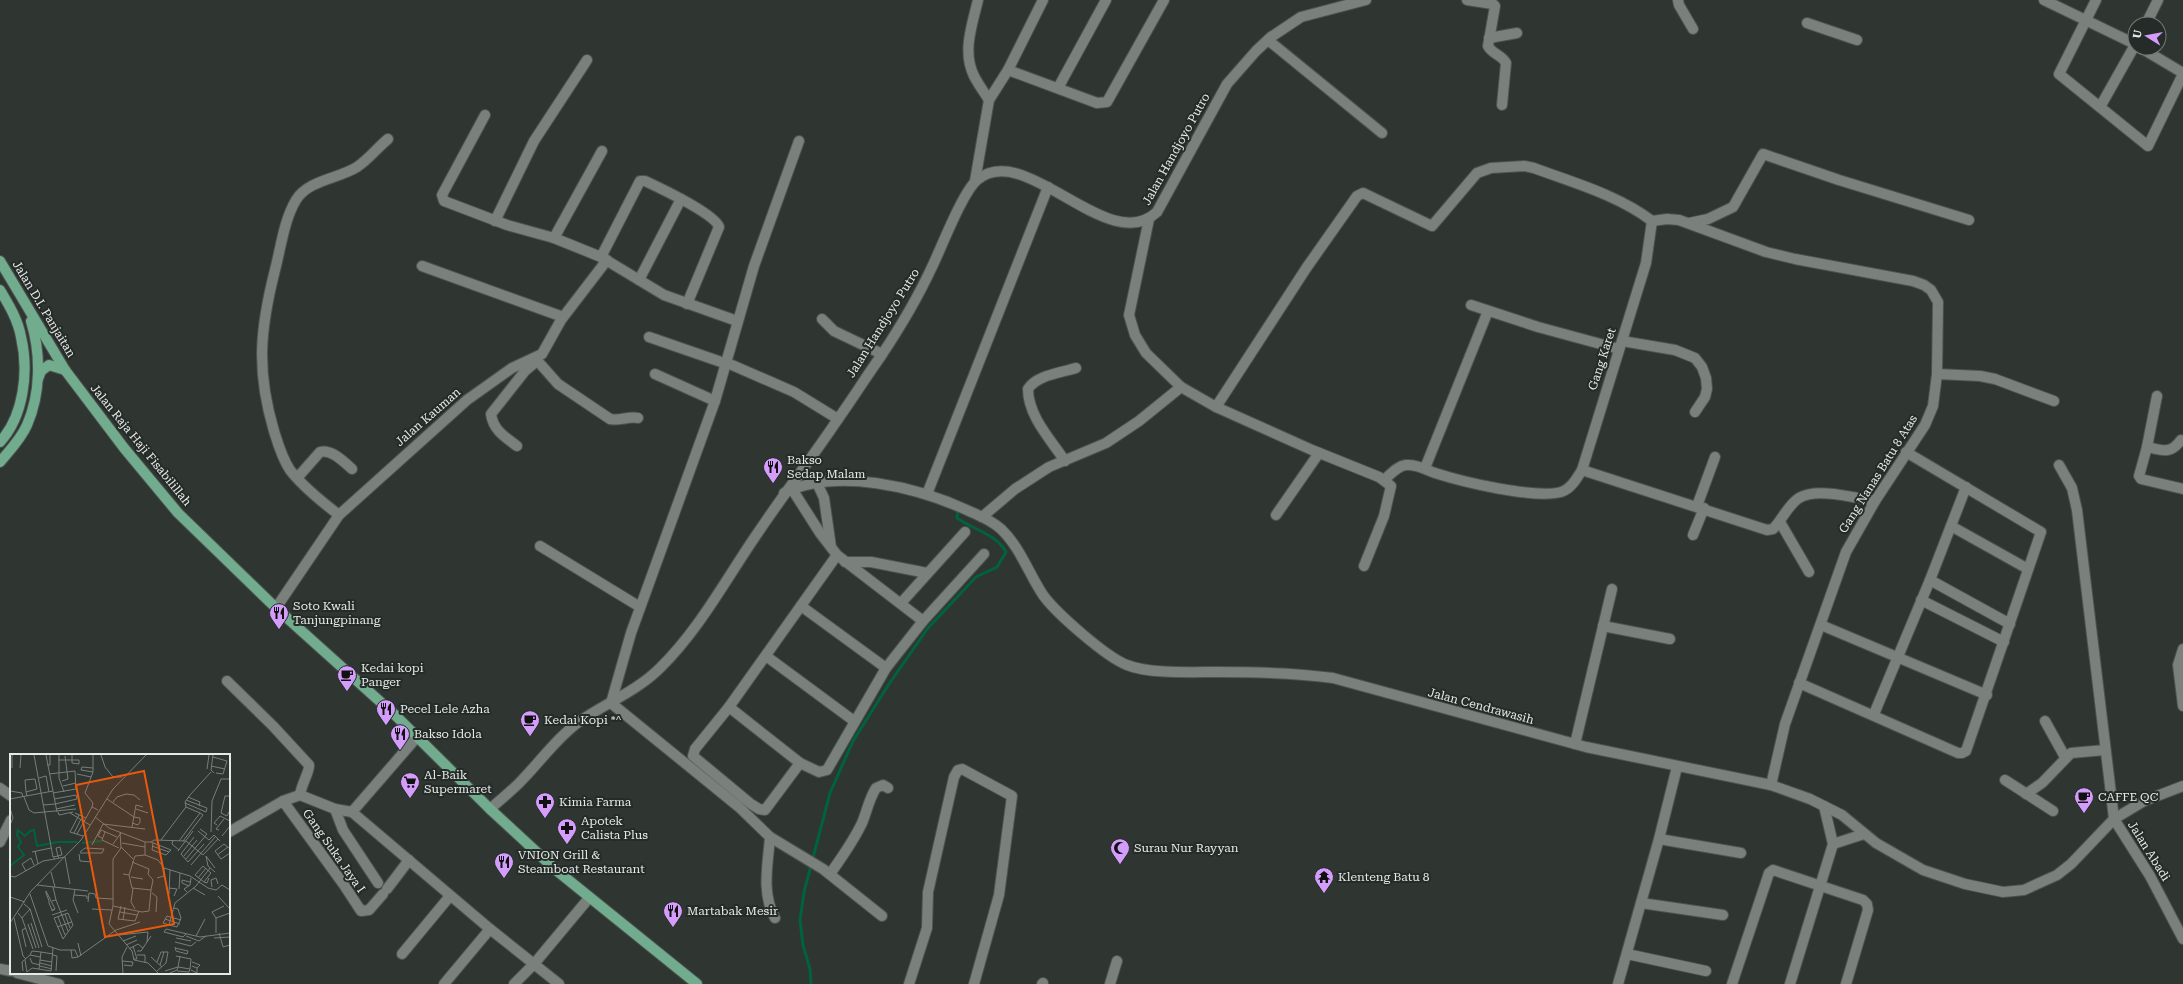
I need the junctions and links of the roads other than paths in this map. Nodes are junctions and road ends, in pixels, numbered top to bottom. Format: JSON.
{"nodes":[{"id":1,"x":978,"y":0,"type":"edge"},
{"id":2,"x":1043,"y":0,"type":"edge"},
{"id":3,"x":1106,"y":0,"type":"edge"},
{"id":4,"x":1164,"y":0,"type":"edge"},
{"id":5,"x":1366,"y":0,"type":"edge"},
{"id":6,"x":1467,"y":0,"type":"edge"},
{"id":7,"x":1678,"y":0,"type":"edge"},
{"id":8,"x":2044,"y":0,"type":"edge"},
{"id":9,"x":2096,"y":0,"type":"edge"},
{"id":10,"x":2158,"y":0,"type":"edge"},
{"id":11,"x":2150,"y":16,"type":"edge"},
{"id":12,"x":2086,"y":21,"type":"junction"},
{"id":13,"x":1807,"y":23,"type":"dead end"},
{"id":14,"x":1693,"y":29,"type":"dead end"},
{"id":15,"x":1517,"y":33,"type":"dead end"},
{"id":16,"x":1489,"y":38,"type":"junction"},
{"id":17,"x":1268,"y":40,"type":"junction"},
{"id":18,"x":1858,"y":40,"type":"dead end"},
{"id":19,"x":2127,"y":40,"type":"edge"},
{"id":20,"x":2128,"y":56,"type":"edge"},
{"id":21,"x":2154,"y":56,"type":"edge"},
{"id":22,"x":587,"y":60,"type":"dead end"},
{"id":23,"x":1008,"y":70,"type":"junction"},
{"id":24,"x":2183,"y":73,"type":"edge"},
{"id":25,"x":1058,"y":88,"type":"junction"},
{"id":26,"x":989,"y":100,"type":"junction"},
{"id":27,"x":1502,"y":104,"type":"dead end"},
{"id":28,"x":2100,"y":107,"type":"junction"},
{"id":29,"x":485,"y":115,"type":"dead end"},
{"id":30,"x":1382,"y":133,"type":"dead end"},
{"id":31,"x":388,"y":139,"type":"dead end"},
{"id":32,"x":799,"y":141,"type":"dead end"},
{"id":33,"x":602,"y":151,"type":"dead end"},
{"id":34,"x":975,"y":182,"type":"junction"},
{"id":35,"x":1048,"y":187,"type":"junction"},
{"id":36,"x":681,"y":199,"type":"junction"},
{"id":37,"x":1148,"y":219,"type":"junction"},
{"id":38,"x":1969,"y":220,"type":"dead end"},
{"id":39,"x":495,"y":221,"type":"junction"},
{"id":40,"x":1652,"y":222,"type":"junction"},
{"id":41,"x":1689,"y":223,"type":"junction"},
{"id":42,"x":554,"y":238,"type":"junction"},
{"id":43,"x":604,"y":258,"type":"junction"},
{"id":44,"x":0,"y":261,"type":"edge"},
{"id":45,"x":422,"y":266,"type":"dead end"},
{"id":46,"x":639,"y":280,"type":"junction"},
{"id":47,"x":0,"y":290,"type":"edge"},
{"id":48,"x":24,"y":302,"type":"junction"},
{"id":49,"x":687,"y":304,"type":"junction"},
{"id":50,"x":1471,"y":305,"type":"dead end"},
{"id":51,"x":1488,"y":310,"type":"junction"},
{"id":52,"x":563,"y":317,"type":"junction"},
{"id":53,"x":822,"y":319,"type":"dead end"},
{"id":54,"x":737,"y":321,"type":"junction"},
{"id":55,"x":649,"y":337,"type":"dead end"},
{"id":56,"x":1621,"y":345,"type":"junction"},
{"id":57,"x":882,"y":354,"type":"junction"},
{"id":58,"x":536,"y":360,"type":"junction"},
{"id":59,"x":730,"y":364,"type":"junction"},
{"id":60,"x":1076,"y":368,"type":"dead end"},
{"id":61,"x":65,"y":370,"type":"junction"},
{"id":62,"x":655,"y":374,"type":"dead end"},
{"id":63,"x":1937,"y":374,"type":"junction"},
{"id":64,"x":37,"y":382,"type":"junction"},
{"id":65,"x":1181,"y":387,"type":"junction"},
{"id":66,"x":2156,"y":396,"type":"dead end"},
{"id":67,"x":715,"y":401,"type":"junction"},
{"id":68,"x":2054,"y":401,"type":"dead end"},
{"id":69,"x":1216,"y":407,"type":"junction"},
{"id":70,"x":1695,"y":412,"type":"dead end"},
{"id":71,"x":638,"y":418,"type":"dead end"},
{"id":72,"x":838,"y":419,"type":"junction"},
{"id":73,"x":2181,"y":440,"type":"dead end"},
{"id":74,"x":0,"y":442,"type":"edge"},
{"id":75,"x":517,"y":446,"type":"dead end"},
{"id":76,"x":2147,"y":447,"type":"junction"},
{"id":77,"x":1318,"y":452,"type":"junction"},
{"id":78,"x":1906,"y":452,"type":"junction"},
{"id":79,"x":1715,"y":457,"type":"dead end"},
{"id":80,"x":1065,"y":461,"type":"junction"},
{"id":81,"x":0,"y":462,"type":"edge"},
{"id":82,"x":2060,"y":465,"type":"dead end"},
{"id":83,"x":1425,"y":468,"type":"junction"},
{"id":84,"x":352,"y":469,"type":"dead end"},
{"id":85,"x":1582,"y":470,"type":"junction"},
{"id":86,"x":298,"y":477,"type":"junction"},
{"id":87,"x":817,"y":483,"type":"junction"},
{"id":88,"x":1387,"y":483,"type":"junction"},
{"id":89,"x":1966,"y":487,"type":"junction"},
{"id":90,"x":2183,"y":489,"type":"edge"},
{"id":91,"x":788,"y":491,"type":"junction"},
{"id":92,"x":927,"y":494,"type":"junction"},
{"id":93,"x":1875,"y":500,"type":"junction"},
{"id":94,"x":1700,"y":507,"type":"junction"},
{"id":95,"x":339,"y":515,"type":"junction"},
{"id":96,"x":1276,"y":515,"type":"dead end"},
{"id":97,"x":982,"y":517,"type":"junction"},
{"id":98,"x":1780,"y":522,"type":"junction"},
{"id":99,"x":1951,"y":526,"type":"junction"},
{"id":100,"x":965,"y":532,"type":"dead end"},
{"id":101,"x":1693,"y":535,"type":"dead end"},
{"id":102,"x":540,"y":546,"type":"dead end"},
{"id":103,"x":831,"y":547,"type":"junction"},
{"id":104,"x":984,"y":554,"type":"dead end"},
{"id":105,"x":837,"y":555,"type":"junction"},
{"id":106,"x":845,"y":562,"type":"junction"},
{"id":107,"x":1364,"y":566,"type":"dead end"},
{"id":108,"x":2028,"y":570,"type":"junction"},
{"id":109,"x":1809,"y":572,"type":"dead end"},
{"id":110,"x":928,"y":573,"type":"junction"},
{"id":111,"x":1930,"y":580,"type":"junction"},
{"id":112,"x":1612,"y":588,"type":"dead end"},
{"id":113,"x":1921,"y":600,"type":"junction"},
{"id":114,"x":901,"y":603,"type":"junction"},
{"id":115,"x":801,"y":606,"type":"junction"},
{"id":116,"x":640,"y":607,"type":"junction"},
{"id":117,"x":276,"y":608,"type":"junction"},
{"id":118,"x":923,"y":621,"type":"junction"},
{"id":119,"x":2010,"y":624,"type":"junction"},
{"id":120,"x":1821,"y":625,"type":"junction"},
{"id":121,"x":1603,"y":626,"type":"junction"},
{"id":122,"x":1670,"y":639,"type":"dead end"},
{"id":123,"x":2004,"y":642,"type":"junction"},
{"id":124,"x":2183,"y":649,"type":"edge"},
{"id":125,"x":766,"y":656,"type":"junction"},
{"id":126,"x":1898,"y":656,"type":"junction"},
{"id":127,"x":886,"y":668,"type":"junction"},
{"id":128,"x":227,"y":681,"type":"dead end"},
{"id":129,"x":1799,"y":682,"type":"junction"},
{"id":130,"x":1986,"y":695,"type":"junction"},
{"id":131,"x":611,"y":703,"type":"junction"},
{"id":132,"x":2183,"y":706,"type":"edge"},
{"id":133,"x":729,"y":707,"type":"junction"},
{"id":134,"x":1874,"y":714,"type":"junction"},
{"id":135,"x":854,"y":721,"type":"junction"},
{"id":136,"x":2045,"y":721,"type":"dead end"},
{"id":137,"x":417,"y":737,"type":"junction"},
{"id":138,"x":1575,"y":744,"type":"junction"},
{"id":139,"x":2105,"y":750,"type":"junction"},
{"id":140,"x":2065,"y":757,"type":"junction"},
{"id":141,"x":800,"y":763,"type":"junction"},
{"id":142,"x":1677,"y":767,"type":"junction"},
{"id":143,"x":2005,"y":780,"type":"dead end"},
{"id":144,"x":1771,"y":785,"type":"junction"},
{"id":145,"x":2183,"y":786,"type":"edge"},
{"id":146,"x":0,"y":788,"type":"edge"},
{"id":147,"x":888,"y":788,"type":"dead end"},
{"id":148,"x":2026,"y":794,"type":"junction"},
{"id":149,"x":10,"y":795,"type":"edge"},
{"id":150,"x":300,"y":795,"type":"junction"},
{"id":151,"x":283,"y":801,"type":"junction"},
{"id":152,"x":1824,"y":806,"type":"junction"},
{"id":153,"x":336,"y":809,"type":"junction"},
{"id":154,"x":490,"y":809,"type":"junction"},
{"id":155,"x":2052,"y":811,"type":"dead end"},
{"id":156,"x":352,"y":812,"type":"junction"},
{"id":157,"x":2114,"y":820,"type":"junction"},
{"id":158,"x":10,"y":822,"type":"edge"},
{"id":159,"x":230,"y":831,"type":"edge"},
{"id":160,"x":1864,"y":834,"type":"junction"},
{"id":161,"x":770,"y":837,"type":"junction"},
{"id":162,"x":1660,"y":839,"type":"junction"},
{"id":163,"x":0,"y":842,"type":"edge"},
{"id":164,"x":1833,"y":844,"type":"junction"},
{"id":165,"x":1741,"y":853,"type":"dead end"},
{"id":166,"x":409,"y":860,"type":"junction"},
{"id":167,"x":830,"y":874,"type":"junction"},
{"id":168,"x":1819,"y":887,"type":"junction"},
{"id":169,"x":383,"y":889,"type":"junction"},
{"id":170,"x":450,"y":896,"type":"junction"},
{"id":171,"x":589,"y":898,"type":"junction"},
{"id":172,"x":1641,"y":903,"type":"junction"},
{"id":173,"x":1723,"y":915,"type":"dead end"},
{"id":174,"x":882,"y":916,"type":"dead end"},
{"id":175,"x":775,"y":918,"type":"dead end"},
{"id":176,"x":490,"y":930,"type":"junction"},
{"id":177,"x":2183,"y":939,"type":"edge"},
{"id":178,"x":402,"y":954,"type":"dead end"},
{"id":179,"x":1627,"y":954,"type":"junction"},
{"id":180,"x":1117,"y":961,"type":"dead end"},
{"id":181,"x":534,"y":964,"type":"junction"},
{"id":182,"x":0,"y":969,"type":"edge"},
{"id":183,"x":1706,"y":971,"type":"dead end"},
{"id":184,"x":10,"y":972,"type":"edge"},
{"id":185,"x":21,"y":974,"type":"edge"},
{"id":186,"x":59,"y":984,"type":"edge"},
{"id":187,"x":444,"y":984,"type":"edge"},
{"id":188,"x":514,"y":984,"type":"edge"},
{"id":189,"x":559,"y":984,"type":"edge"},
{"id":190,"x":697,"y":984,"type":"edge"},
{"id":191,"x":909,"y":984,"type":"edge"},
{"id":192,"x":974,"y":984,"type":"edge"},
{"id":193,"x":1110,"y":984,"type":"edge"},
{"id":194,"x":1618,"y":984,"type":"edge"},
{"id":195,"x":1732,"y":984,"type":"edge"},
{"id":196,"x":1790,"y":984,"type":"edge"},
{"id":197,"x":1846,"y":984,"type":"edge"}],
"edges":[{"from":1,"to":26,"type":"street"},
{"from":2,"to":23,"type":"street"},
{"from":3,"to":25,"type":"street"},
{"from":4,"to":25,"type":"street"},
{"from":5,"to":17,"type":"street","name":"Jalan Handjoyo Putro"},
{"from":6,"to":16,"type":"street"},
{"from":7,"to":14,"type":"street"},
{"from":8,"to":12,"type":"street"},
{"from":9,"to":12,"type":"street"},
{"from":10,"to":11,"type":"street"},
{"from":12,"to":19,"type":"street"},
{"from":12,"to":28,"type":"street"},
{"from":13,"to":18,"type":"street"},
{"from":15,"to":16,"type":"street"},
{"from":16,"to":27,"type":"street"},
{"from":17,"to":30,"type":"street"},
{"from":17,"to":37,"type":"street","name":"Jalan Handjoyo Putro"},
{"from":20,"to":28,"type":"street"},
{"from":21,"to":24,"type":"street"},
{"from":22,"to":39,"type":"street"},
{"from":23,"to":25,"type":"street"},
{"from":23,"to":26,"type":"street"},
{"from":24,"to":28,"type":"street"},
{"from":26,"to":34,"type":"street"},
{"from":29,"to":39,"type":"street"},
{"from":31,"to":86,"type":"street"},
{"from":32,"to":54,"type":"street"},
{"from":33,"to":42,"type":"street"},
{"from":34,"to":35,"type":"street","name":"Jalan Handjoyo Putro"},
{"from":34,"to":57,"type":"street","name":"Jalan Handjoyo Putro"},
{"from":35,"to":37,"type":"street","name":"Jalan Handjoyo Putro"},
{"from":35,"to":92,"type":"street"},
{"from":36,"to":43,"type":"street","name":"Jalan Kauman"},
{"from":36,"to":46,"type":"street"},
{"from":36,"to":49,"type":"street"},
{"from":37,"to":65,"type":"street"},
{"from":38,"to":41,"type":"street"},
{"from":39,"to":42,"type":"street"},
{"from":40,"to":41,"type":"street","name":"Gang Nanas Batu 8 Atas"},
{"from":40,"to":56,"type":"street","name":"Gang Karet"},
{"from":40,"to":69,"type":"street"},
{"from":41,"to":63,"type":"street","name":"Gang Nanas Batu 8 Atas"},
{"from":42,"to":43,"type":"street"},
{"from":43,"to":46,"type":"street"},
{"from":43,"to":52,"type":"street","name":"Jalan Kauman"},
{"from":44,"to":48,"type":"main road","name":"Jalan D.I. Panjaitan"},
{"from":45,"to":52,"type":"street"},
{"from":46,"to":49,"type":"street"},
{"from":47,"to":74,"type":"main road"},
{"from":48,"to":61,"type":"main road","name":"Jalan D.I. Panjaitan"},
{"from":48,"to":64,"type":"main road"},
{"from":49,"to":54,"type":"street"},
{"from":50,"to":51,"type":"street"},
{"from":51,"to":56,"type":"street"},
{"from":51,"to":83,"type":"street"},
{"from":52,"to":58,"type":"street","name":"Jalan Kauman"},
{"from":53,"to":57,"type":"street"},
{"from":54,"to":59,"type":"street"},
{"from":55,"to":59,"type":"street"},
{"from":56,"to":70,"type":"street"},
{"from":56,"to":85,"type":"street","name":"Gang Karet"},
{"from":57,"to":72,"type":"street","name":"Jalan Handjoyo Putro"},
{"from":58,"to":71,"type":"street"},
{"from":58,"to":75,"type":"street"},
{"from":58,"to":95,"type":"street","name":"Jalan Kauman"},
{"from":59,"to":67,"type":"street"},
{"from":59,"to":72,"type":"street"},
{"from":60,"to":80,"type":"street"},
{"from":61,"to":64,"type":"main road"},
{"from":61,"to":117,"type":"main road","name":"Jalan Raja Haji Fisabilillah"},
{"from":62,"to":67,"type":"street"},
{"from":63,"to":68,"type":"street"},
{"from":63,"to":78,"type":"street","name":"Gang Nanas Batu 8 Atas"},
{"from":64,"to":81,"type":"main road"},
{"from":65,"to":69,"type":"street"},
{"from":65,"to":80,"type":"street"},
{"from":66,"to":76,"type":"street"},
{"from":67,"to":116,"type":"street"},
{"from":69,"to":77,"type":"street"},
{"from":72,"to":91,"type":"street","name":"Jalan Handjoyo Putro"},
{"from":73,"to":76,"type":"street"},
{"from":76,"to":90,"type":"street"},
{"from":77,"to":88,"type":"street"},
{"from":77,"to":96,"type":"street"},
{"from":78,"to":89,"type":"street"},
{"from":78,"to":93,"type":"street","name":"Gang Nanas Batu 8 Atas"},
{"from":79,"to":94,"type":"street"},
{"from":80,"to":97,"type":"street"},
{"from":82,"to":139,"type":"street"},
{"from":83,"to":85,"type":"street","name":"Gang Karet"},
{"from":83,"to":88,"type":"street","name":"Gang Karet"},
{"from":84,"to":86,"type":"street"},
{"from":85,"to":94,"type":"street"},
{"from":86,"to":95,"type":"street"},
{"from":87,"to":91,"type":"street","name":"Jalan Cendrawasih"},
{"from":87,"to":92,"type":"street","name":"Jalan Cendrawasih"},
{"from":87,"to":103,"type":"street"},
{"from":88,"to":107,"type":"street"},
{"from":89,"to":99,"type":"street"},
{"from":89,"to":108,"type":"street"},
{"from":91,"to":103,"type":"street"},
{"from":91,"to":131,"type":"street","name":"Jalan Handjoyo Putro"},
{"from":92,"to":97,"type":"street","name":"Jalan Cendrawasih"},
{"from":93,"to":98,"type":"street"},
{"from":93,"to":120,"type":"street","name":"Gang Nanas Batu 8 Atas"},
{"from":94,"to":98,"type":"street"},
{"from":94,"to":101,"type":"street"},
{"from":95,"to":117,"type":"street","name":"Jalan Kauman"},
{"from":97,"to":138,"type":"street","name":"Jalan Cendrawasih"},
{"from":98,"to":109,"type":"street"},
{"from":99,"to":108,"type":"street"},
{"from":99,"to":111,"type":"street"},
{"from":100,"to":110,"type":"street"},
{"from":102,"to":116,"type":"street"},
{"from":103,"to":105,"type":"street"},
{"from":104,"to":118,"type":"street"},
{"from":105,"to":106,"type":"street"},
{"from":105,"to":115,"type":"street"},
{"from":106,"to":110,"type":"street"},
{"from":106,"to":114,"type":"street"},
{"from":108,"to":119,"type":"street"},
{"from":110,"to":114,"type":"street"},
{"from":111,"to":113,"type":"street"},
{"from":111,"to":119,"type":"street"},
{"from":112,"to":121,"type":"street"},
{"from":113,"to":123,"type":"street"},
{"from":113,"to":126,"type":"street"},
{"from":114,"to":118,"type":"street"},
{"from":115,"to":125,"type":"street"},
{"from":115,"to":127,"type":"street"},
{"from":116,"to":131,"type":"street"},
{"from":117,"to":137,"type":"main road","name":"Jalan Raja Haji Fisabilillah"},
{"from":118,"to":127,"type":"street"},
{"from":119,"to":123,"type":"street"},
{"from":120,"to":126,"type":"street"},
{"from":120,"to":129,"type":"street","name":"Gang Nanas Batu 8 Atas"},
{"from":121,"to":122,"type":"street"},
{"from":121,"to":138,"type":"street"},
{"from":123,"to":130,"type":"street"},
{"from":124,"to":132,"type":"street"},
{"from":125,"to":133,"type":"street"},
{"from":125,"to":135,"type":"street"},
{"from":126,"to":130,"type":"street"},
{"from":126,"to":134,"type":"street"},
{"from":127,"to":135,"type":"street"},
{"from":128,"to":150,"type":"street"},
{"from":129,"to":134,"type":"street"},
{"from":129,"to":144,"type":"street","name":"Gang Nanas Batu 8 Atas"},
{"from":130,"to":134,"type":"street"},
{"from":131,"to":154,"type":"street","name":"Jalan Handjoyo Putro"},
{"from":131,"to":161,"type":"street"},
{"from":133,"to":141,"type":"street"},
{"from":133,"to":141,"type":"street"},
{"from":135,"to":141,"type":"street"},
{"from":136,"to":140,"type":"street"},
{"from":137,"to":154,"type":"main road","name":"Jalan Raja Haji Fisabilillah"},
{"from":137,"to":156,"type":"street"},
{"from":138,"to":142,"type":"street","name":"Jalan Cendrawasih"},
{"from":139,"to":140,"type":"street"},
{"from":139,"to":157,"type":"street"},
{"from":140,"to":148,"type":"street"},
{"from":142,"to":144,"type":"street","name":"Jalan Cendrawasih"},
{"from":142,"to":162,"type":"street"},
{"from":143,"to":148,"type":"street"},
{"from":144,"to":152,"type":"street","name":"Jalan Cendrawasih"},
{"from":145,"to":157,"type":"street","name":"Jalan Cendrawasih"},
{"from":146,"to":149,"type":"street"},
{"from":147,"to":167,"type":"street"},
{"from":148,"to":155,"type":"street"},
{"from":150,"to":151,"type":"street"},
{"from":150,"to":153,"type":"street"},
{"from":151,"to":159,"type":"street"},
{"from":151,"to":169,"type":"street","name":"Gang Suka Jaya I"},
{"from":152,"to":160,"type":"street","name":"Jalan Cendrawasih"},
{"from":152,"to":164,"type":"street"},
{"from":153,"to":156,"type":"street"},
{"from":153,"to":169,"type":"street"},
{"from":154,"to":171,"type":"main road","name":"Jalan Raja Haji Fisabilillah"},
{"from":156,"to":166,"type":"street"},
{"from":157,"to":160,"type":"street","name":"Jalan Cendrawasih"},
{"from":157,"to":177,"type":"street","name":"Jalan Abadi"},
{"from":158,"to":163,"type":"street"},
{"from":160,"to":164,"type":"street"},
{"from":161,"to":167,"type":"street"},
{"from":161,"to":175,"type":"street"},
{"from":162,"to":165,"type":"street"},
{"from":162,"to":172,"type":"street"},
{"from":164,"to":168,"type":"street"},
{"from":166,"to":169,"type":"street"},
{"from":166,"to":170,"type":"street"},
{"from":167,"to":174,"type":"street"},
{"from":168,"to":195,"type":"street"},
{"from":168,"to":196,"type":"street"},
{"from":168,"to":197,"type":"street"},
{"from":170,"to":176,"type":"street"},
{"from":170,"to":178,"type":"street"},
{"from":171,"to":181,"type":"street"},
{"from":171,"to":190,"type":"main road","name":"Jalan Raja Haji Fisabilillah"},
{"from":172,"to":173,"type":"street"},
{"from":172,"to":179,"type":"street"},
{"from":176,"to":181,"type":"street"},
{"from":176,"to":187,"type":"street"},
{"from":179,"to":183,"type":"street"},
{"from":179,"to":194,"type":"street"},
{"from":180,"to":193,"type":"street"},
{"from":181,"to":188,"type":"street"},
{"from":181,"to":189,"type":"street"},
{"from":182,"to":184,"type":"street"},
{"from":185,"to":186,"type":"street"},
{"from":191,"to":192,"type":"street"}]}
